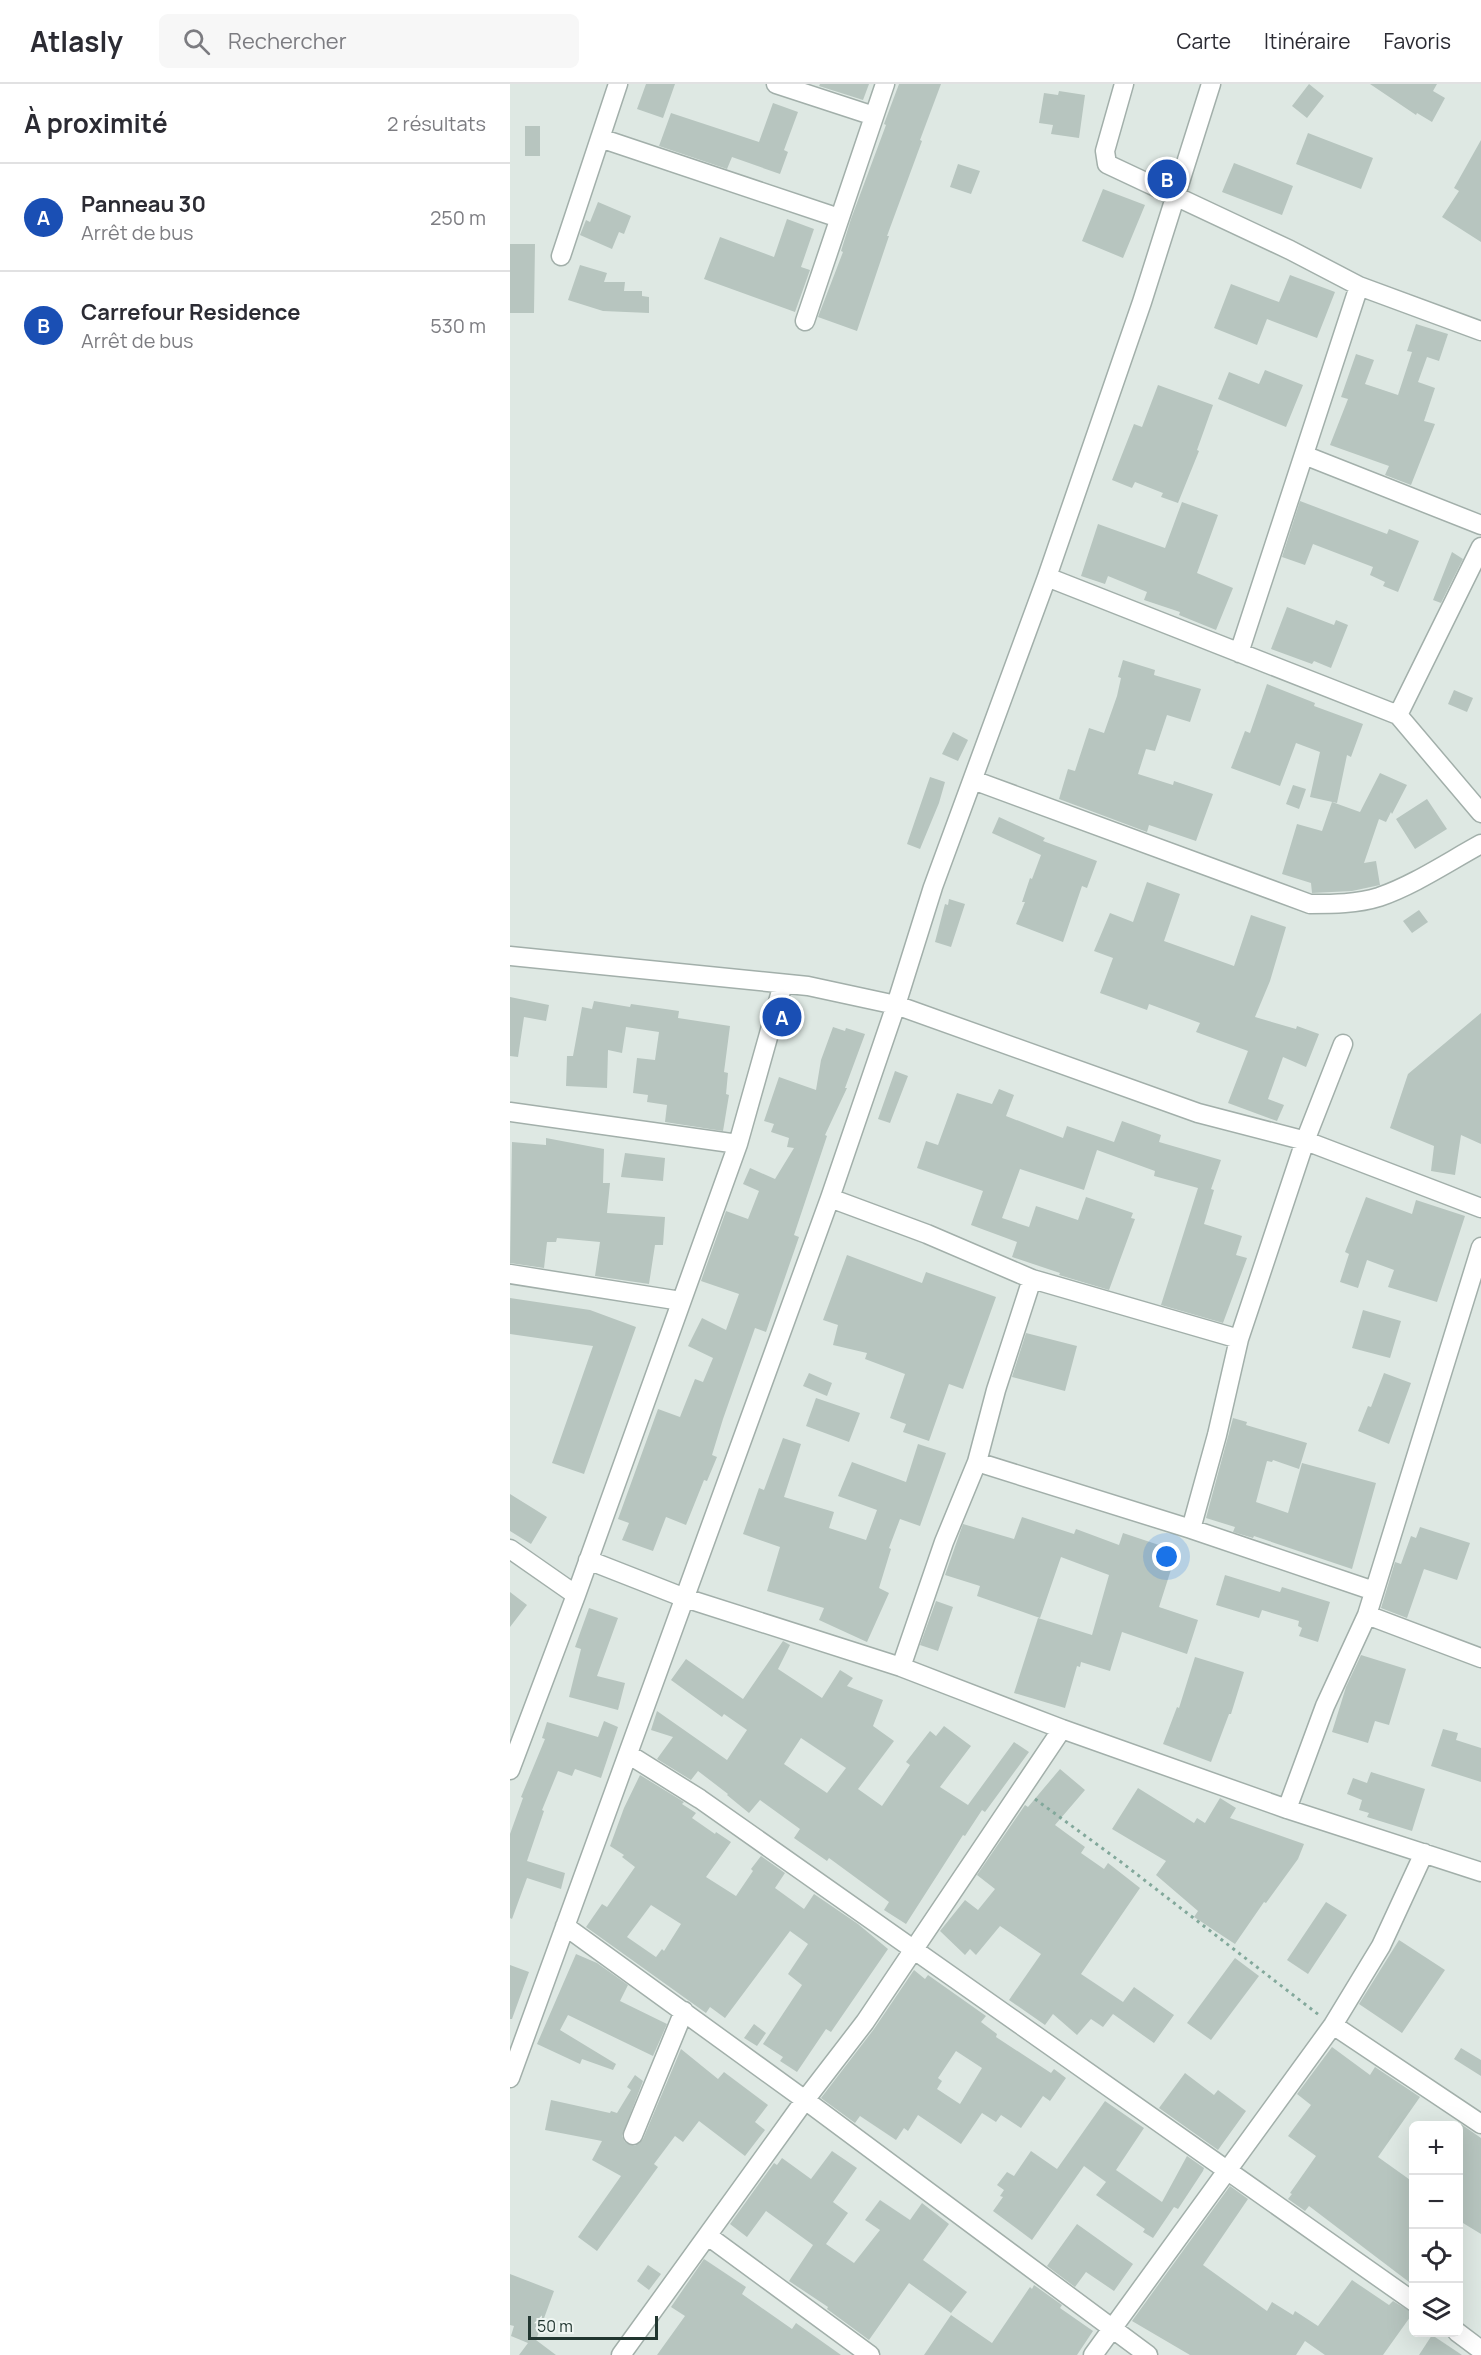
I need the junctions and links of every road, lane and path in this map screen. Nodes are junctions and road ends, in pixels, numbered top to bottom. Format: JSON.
{"nodes":[{"id":1,"x":618,"y":84,"type":"edge"},
{"id":2,"x":776,"y":84,"type":"edge"},
{"id":3,"x":885,"y":84,"type":"edge"},
{"id":4,"x":1124,"y":84,"type":"edge"},
{"id":5,"x":1211,"y":84,"type":"edge"},
{"id":6,"x":874,"y":116,"type":"junction"},
{"id":7,"x":600,"y":138,"type":"junction"},
{"id":8,"x":1175,"y":196,"type":"junction"},
{"id":9,"x":839,"y":218,"type":"junction"},
{"id":10,"x":561,"y":256,"type":"dead end"},
{"id":11,"x":1359,"y":286,"type":"junction"},
{"id":12,"x":805,"y":321,"type":"dead end"},
{"id":13,"x":1481,"y":331,"type":"edge"},
{"id":14,"x":1304,"y":455,"type":"junction"},
{"id":15,"x":1481,"y":525,"type":"edge"},
{"id":16,"x":1481,"y":547,"type":"edge"},
{"id":17,"x":1047,"y":577,"type":"junction"},
{"id":18,"x":1239,"y":653,"type":"junction"},
{"id":19,"x":1398,"y":715,"type":"junction"},
{"id":20,"x":973,"y":780,"type":"junction"},
{"id":21,"x":1481,"y":813,"type":"edge"},
{"id":22,"x":1481,"y":844,"type":"edge"},
{"id":23,"x":510,"y":956,"type":"edge"},
{"id":24,"x":783,"y":984,"type":"junction"},
{"id":25,"x":896,"y":1005,"type":"junction"},
{"id":26,"x":1343,"y":1044,"type":"dead end"},
{"id":27,"x":510,"y":1112,"type":"edge"},
{"id":28,"x":1305,"y":1141,"type":"junction"},
{"id":29,"x":738,"y":1144,"type":"junction"},
{"id":30,"x":830,"y":1198,"type":"junction"},
{"id":31,"x":1481,"y":1208,"type":"edge"},
{"id":32,"x":1481,"y":1247,"type":"edge"},
{"id":33,"x":510,"y":1274,"type":"edge"},
{"id":34,"x":1032,"y":1279,"type":"junction"},
{"id":35,"x":681,"y":1300,"type":"junction"},
{"id":36,"x":1239,"y":1339,"type":"junction"},
{"id":37,"x":977,"y":1462,"type":"junction"},
{"id":38,"x":1191,"y":1529,"type":"junction"},
{"id":39,"x":510,"y":1549,"type":"edge"},
{"id":40,"x":588,"y":1560,"type":"junction"},
{"id":41,"x":1374,"y":1591,"type":"junction"},
{"id":42,"x":576,"y":1595,"type":"junction"},
{"id":43,"x":685,"y":1598,"type":"junction"},
{"id":44,"x":1367,"y":1615,"type":"junction"},
{"id":45,"x":1481,"y":1658,"type":"edge"},
{"id":46,"x":901,"y":1667,"type":"junction"},
{"id":47,"x":1062,"y":1729,"type":"junction"},
{"id":48,"x":628,"y":1754,"type":"junction"},
{"id":49,"x":510,"y":1770,"type":"edge"},
{"id":50,"x":1021,"y":1788,"type":"junction"},
{"id":51,"x":1287,"y":1809,"type":"junction"},
{"id":52,"x":1424,"y":1853,"type":"junction"},
{"id":53,"x":1479,"y":1873,"type":"edge"},
{"id":54,"x":565,"y":1926,"type":"junction"},
{"id":55,"x":914,"y":1951,"type":"junction"},
{"id":56,"x":684,"y":2011,"type":"junction"},
{"id":57,"x":1333,"y":2025,"type":"junction"},
{"id":58,"x":510,"y":2078,"type":"edge"},
{"id":59,"x":805,"y":2100,"type":"junction"},
{"id":60,"x":1481,"y":2124,"type":"edge"},
{"id":61,"x":633,"y":2134,"type":"dead end"},
{"id":62,"x":1227,"y":2171,"type":"junction"},
{"id":63,"x":708,"y":2236,"type":"junction"},
{"id":64,"x":1409,"y":2299,"type":"edge"},
{"id":65,"x":1112,"y":2329,"type":"junction"},
{"id":66,"x":1463,"y":2336,"type":"edge"},
{"id":67,"x":1481,"y":2350,"type":"edge"},
{"id":68,"x":861,"y":2352,"type":"edge"},
{"id":69,"x":621,"y":2355,"type":"edge"},
{"id":70,"x":1093,"y":2355,"type":"edge"},
{"id":71,"x":1148,"y":2355,"type":"edge"}],
"edges":[{"from":1,"to":7,"type":"street"},
{"from":2,"to":6,"type":"street"},
{"from":3,"to":6,"type":"street"},
{"from":4,"to":8,"type":"street"},
{"from":5,"to":8,"type":"street"},
{"from":6,"to":9,"type":"street"},
{"from":7,"to":9,"type":"street"},
{"from":7,"to":10,"type":"street"},
{"from":8,"to":11,"type":"street"},
{"from":8,"to":17,"type":"street"},
{"from":9,"to":12,"type":"street"},
{"from":11,"to":13,"type":"street"},
{"from":11,"to":14,"type":"street"},
{"from":14,"to":15,"type":"street"},
{"from":14,"to":18,"type":"street"},
{"from":16,"to":19,"type":"street"},
{"from":17,"to":18,"type":"street"},
{"from":17,"to":20,"type":"street"},
{"from":18,"to":19,"type":"street"},
{"from":19,"to":21,"type":"street"},
{"from":20,"to":22,"type":"street"},
{"from":20,"to":25,"type":"street"},
{"from":23,"to":24,"type":"street"},
{"from":24,"to":25,"type":"street"},
{"from":24,"to":29,"type":"street"},
{"from":25,"to":28,"type":"street"},
{"from":25,"to":30,"type":"street"},
{"from":26,"to":28,"type":"street"},
{"from":27,"to":29,"type":"street"},
{"from":28,"to":31,"type":"street"},
{"from":28,"to":36,"type":"street"},
{"from":29,"to":35,"type":"street"},
{"from":30,"to":34,"type":"street"},
{"from":30,"to":43,"type":"street"},
{"from":32,"to":41,"type":"street"},
{"from":33,"to":35,"type":"street"},
{"from":34,"to":36,"type":"street"},
{"from":34,"to":37,"type":"street"},
{"from":35,"to":40,"type":"street"},
{"from":36,"to":38,"type":"street"},
{"from":37,"to":38,"type":"street"},
{"from":37,"to":46,"type":"street"},
{"from":38,"to":41,"type":"street"},
{"from":39,"to":42,"type":"street"},
{"from":40,"to":42,"type":"street"},
{"from":40,"to":43,"type":"street"},
{"from":41,"to":44,"type":"street"},
{"from":42,"to":49,"type":"street"},
{"from":43,"to":46,"type":"street"},
{"from":43,"to":48,"type":"street"},
{"from":44,"to":45,"type":"street"},
{"from":44,"to":51,"type":"street"},
{"from":46,"to":47,"type":"street"},
{"from":47,"to":50,"type":"street"},
{"from":47,"to":51,"type":"street"},
{"from":48,"to":54,"type":"street"},
{"from":48,"to":55,"type":"street"},
{"from":50,"to":55,"type":"street"},
{"from":50,"to":57,"type":"path"},
{"from":51,"to":52,"type":"street"},
{"from":52,"to":53,"type":"street"},
{"from":52,"to":57,"type":"street"},
{"from":54,"to":56,"type":"street"},
{"from":54,"to":58,"type":"street"},
{"from":55,"to":59,"type":"street"},
{"from":55,"to":62,"type":"street"},
{"from":56,"to":59,"type":"street"},
{"from":56,"to":61,"type":"street"},
{"from":57,"to":60,"type":"street"},
{"from":57,"to":62,"type":"street"},
{"from":59,"to":63,"type":"street"},
{"from":59,"to":65,"type":"street"},
{"from":62,"to":64,"type":"street"},
{"from":62,"to":65,"type":"street"},
{"from":63,"to":68,"type":"street"},
{"from":63,"to":69,"type":"street"},
{"from":65,"to":70,"type":"street"},
{"from":65,"to":71,"type":"street"},
{"from":66,"to":67,"type":"street"}]}
